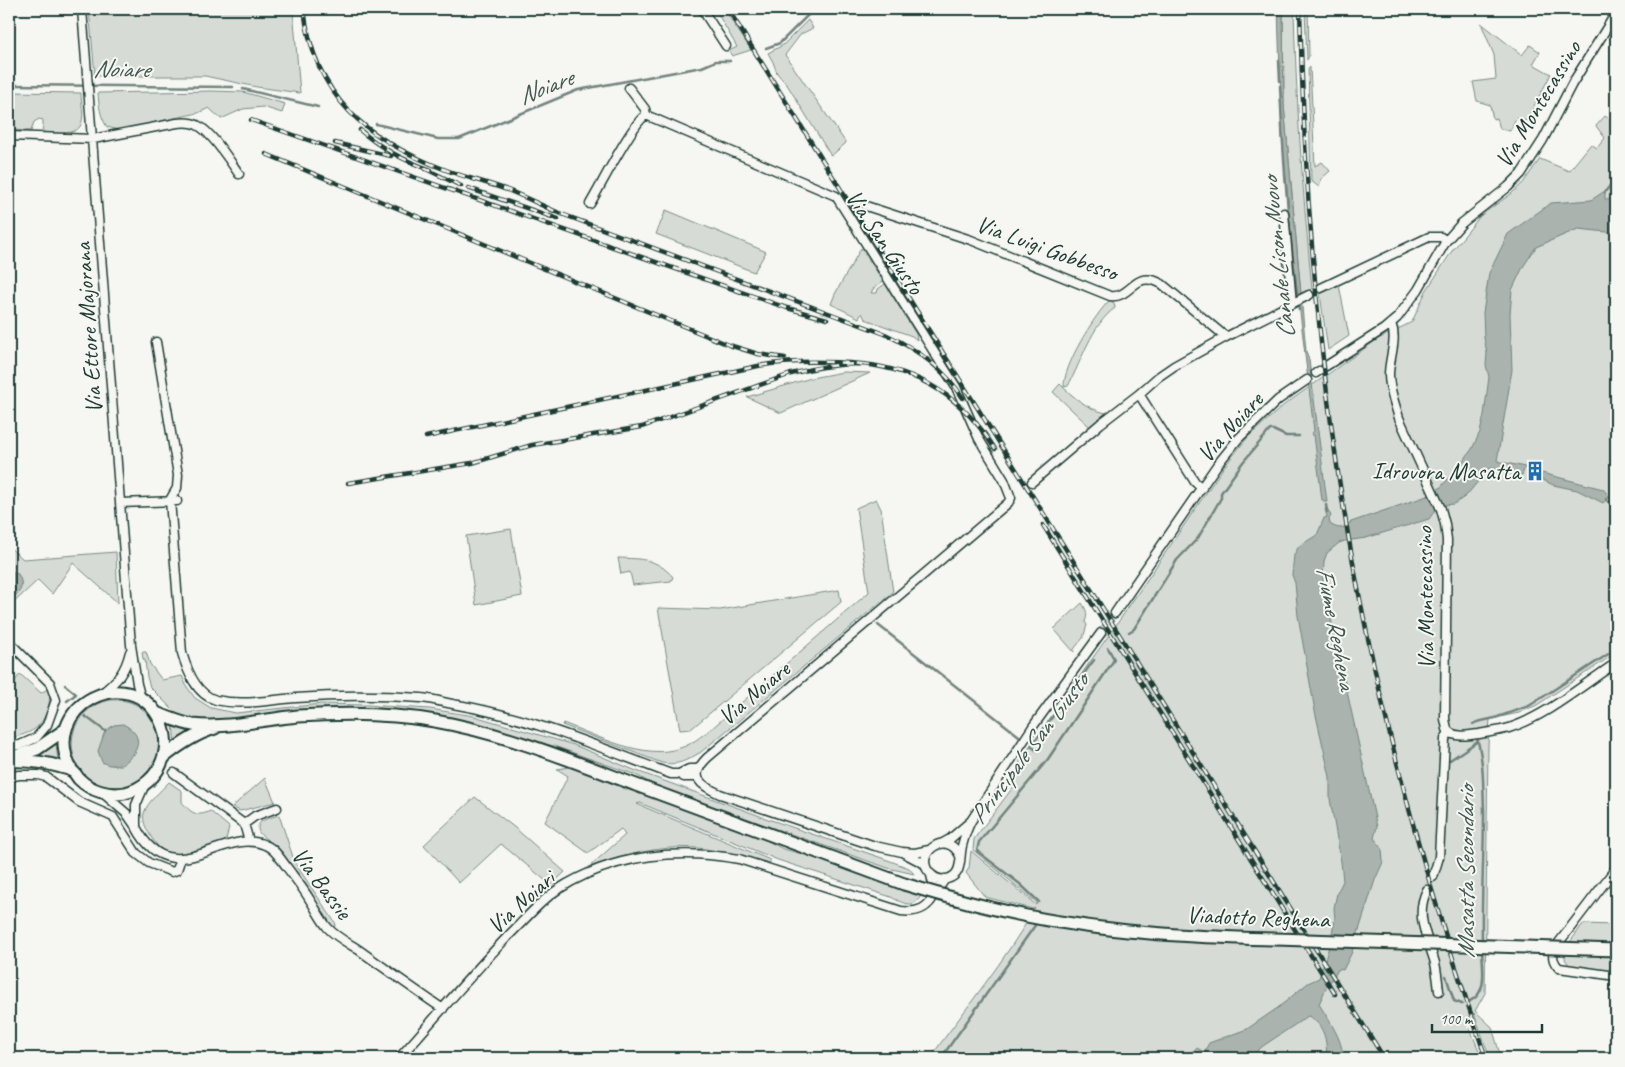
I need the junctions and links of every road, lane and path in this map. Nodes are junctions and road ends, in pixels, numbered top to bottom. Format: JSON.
{"nodes":[{"id":1,"x":82,"y":9,"type":"edge"},
{"id":2,"x":702,"y":9,"type":"edge"},
{"id":3,"x":1616,"y":13,"type":"edge"},
{"id":4,"x":726,"y":46,"type":"dead end"},
{"id":5,"x":629,"y":88,"type":"dead end"},
{"id":6,"x":646,"y":114,"type":"junction"},
{"id":7,"x":9,"y":136,"type":"edge"},
{"id":8,"x":93,"y":139,"type":"junction"},
{"id":9,"x":239,"y":174,"type":"dead end"},
{"id":10,"x":590,"y":204,"type":"dead end"},
{"id":11,"x":866,"y":206,"type":"dead end"},
{"id":12,"x":1284,"y":213,"type":"dead end"},
{"id":13,"x":1446,"y":241,"type":"junction"},
{"id":14,"x":1321,"y":288,"type":"dead end"},
{"id":15,"x":1309,"y":295,"type":"dead end"},
{"id":16,"x":1294,"y":303,"type":"junction"},
{"id":17,"x":1391,"y":323,"type":"junction"},
{"id":18,"x":1226,"y":337,"type":"junction"},
{"id":19,"x":156,"y":342,"type":"dead end"},
{"id":20,"x":1320,"y":370,"type":"dead end"},
{"id":21,"x":1306,"y":380,"type":"dead end"},
{"id":22,"x":1139,"y":394,"type":"junction"},
{"id":23,"x":1032,"y":482,"type":"dead end"},
{"id":24,"x":1202,"y":488,"type":"junction"},
{"id":25,"x":174,"y":500,"type":"junction"},
{"id":26,"x":1010,"y":500,"type":"joint"},
{"id":27,"x":120,"y":503,"type":"junction"},
{"id":28,"x":1116,"y":612,"type":"tunnel mouth"},
{"id":29,"x":1101,"y":633,"type":"tunnel mouth"},
{"id":30,"x":9,"y":642,"type":"edge"},
{"id":31,"x":132,"y":645,"type":"junction"},
{"id":32,"x":1616,"y":663,"type":"edge"},
{"id":33,"x":101,"y":694,"type":"junction"},
{"id":34,"x":141,"y":699,"type":"junction"},
{"id":35,"x":156,"y":713,"type":"junction"},
{"id":36,"x":226,"y":725,"type":"junction"},
{"id":37,"x":66,"y":728,"type":"junction"},
{"id":38,"x":1449,"y":732,"type":"junction"},
{"id":39,"x":9,"y":746,"type":"edge"},
{"id":40,"x":163,"y":758,"type":"junction"},
{"id":41,"x":9,"y":760,"type":"edge"},
{"id":42,"x":72,"y":771,"type":"junction"},
{"id":43,"x":174,"y":773,"type":"dead end"},
{"id":44,"x":698,"y":773,"type":"junction"},
{"id":45,"x":9,"y":777,"type":"edge"},
{"id":46,"x":146,"y":783,"type":"junction"},
{"id":47,"x":103,"y":792,"type":"junction"},
{"id":48,"x":277,"y":808,"type":"dead end"},
{"id":49,"x":971,"y":820,"type":"junction"},
{"id":50,"x":244,"y":824,"type":"junction"},
{"id":51,"x":136,"y":827,"type":"junction"},
{"id":52,"x":249,"y":841,"type":"junction"},
{"id":53,"x":941,"y":844,"type":"junction"},
{"id":54,"x":929,"y":850,"type":"junction"},
{"id":55,"x":902,"y":852,"type":"junction"},
{"id":56,"x":960,"y":856,"type":"junction"},
{"id":57,"x":180,"y":858,"type":"junction"},
{"id":58,"x":926,"y":864,"type":"junction"},
{"id":59,"x":1616,"y":868,"type":"edge"},
{"id":60,"x":931,"y":875,"type":"junction"},
{"id":61,"x":1433,"y":877,"type":"tunnel mouth"},
{"id":62,"x":946,"y":879,"type":"junction"},
{"id":63,"x":1427,"y":890,"type":"tunnel mouth"},
{"id":64,"x":935,"y":894,"type":"junction"},
{"id":65,"x":1616,"y":950,"type":"edge"},
{"id":66,"x":1616,"y":976,"type":"edge"},
{"id":67,"x":1439,"y":991,"type":"dead end"},
{"id":68,"x":443,"y":1009,"type":"junction"},
{"id":69,"x":399,"y":1058,"type":"edge"}],
"edges":[{"from":1,"to":8,"type":"street","name":"Via Ettore Majorana"},
{"from":2,"to":4,"type":"street"},
{"from":3,"to":13,"type":"street","name":"Via Montecassino"},
{"from":5,"to":6,"type":"street"},
{"from":6,"to":10,"type":"street"},
{"from":6,"to":26,"type":"street","name":"Via San Giusto"},
{"from":7,"to":8,"type":"street"},
{"from":8,"to":9,"type":"street"},
{"from":8,"to":27,"type":"street","name":"Via Ettore Majorana"},
{"from":11,"to":18,"type":"street","name":"Via Luigi Gobbesso"},
{"from":12,"to":16,"type":"street"},
{"from":13,"to":14,"type":"street"},
{"from":13,"to":17,"type":"street","name":"Via Montecassino"},
{"from":15,"to":16,"type":"street"},
{"from":16,"to":18,"type":"street"},
{"from":17,"to":20,"type":"street"},
{"from":17,"to":38,"type":"street","name":"Via Montecassino"},
{"from":18,"to":22,"type":"street"},
{"from":19,"to":25,"type":"street"},
{"from":21,"to":24,"type":"street","name":"Via Noiare"},
{"from":22,"to":23,"type":"street"},
{"from":22,"to":24,"type":"street","name":"Via Noiare"},
{"from":24,"to":28,"type":"street"},
{"from":25,"to":27,"type":"street"},
{"from":25,"to":44,"type":"street"},
{"from":26,"to":44,"type":"street","name":"Via Noiare"},
{"from":27,"to":31,"type":"street","name":"Via Ettore Majorana"},
{"from":29,"to":49,"type":"street"},
{"from":30,"to":39,"type":"street"},
{"from":31,"to":33,"type":"street","name":"Via Ettore Majorana"},
{"from":31,"to":34,"type":"street","name":"Via Ettore Majorana"},
{"from":32,"to":38,"type":"street"},
{"from":33,"to":34,"type":"highway"},
{"from":33,"to":37,"type":"highway"},
{"from":34,"to":35,"type":"highway"},
{"from":35,"to":36,"type":"highway"},
{"from":35,"to":40,"type":"highway"},
{"from":36,"to":40,"type":"highway"},
{"from":36,"to":65,"type":"highway","name":"Viadotto Reghena","bridge":true},
{"from":37,"to":41,"type":"highway"},
{"from":37,"to":42,"type":"highway"},
{"from":38,"to":61,"type":"street","name":"Via Montecassino"},
{"from":40,"to":46,"type":"highway"},
{"from":41,"to":42,"type":"highway"},
{"from":42,"to":47,"type":"highway"},
{"from":43,"to":50,"type":"street"},
{"from":44,"to":55,"type":"street"},
{"from":45,"to":57,"type":"street"},
{"from":46,"to":47,"type":"highway"},
{"from":46,"to":51,"type":"street"},
{"from":47,"to":51,"type":"street"},
{"from":48,"to":50,"type":"street"},
{"from":49,"to":53,"type":"street"},
{"from":49,"to":56,"type":"street"},
{"from":50,"to":52,"type":"street"},
{"from":51,"to":57,"type":"street"},
{"from":52,"to":57,"type":"street"},
{"from":52,"to":68,"type":"street","name":"Via Bassie"},
{"from":53,"to":54,"type":"street"},
{"from":53,"to":56,"type":"street"},
{"from":54,"to":55,"type":"street"},
{"from":54,"to":58,"type":"street"},
{"from":55,"to":58,"type":"street"},
{"from":56,"to":62,"type":"street"},
{"from":58,"to":60,"type":"street"},
{"from":59,"to":66,"type":"street"},
{"from":60,"to":62,"type":"street"},
{"from":60,"to":64,"type":"street"},
{"from":62,"to":64,"type":"street","name":"Via Noiari"},
{"from":63,"to":67,"type":"street"},
{"from":64,"to":68,"type":"street","name":"Via Noiari"},
{"from":68,"to":69,"type":"street","name":"Via Noiari"}]}
